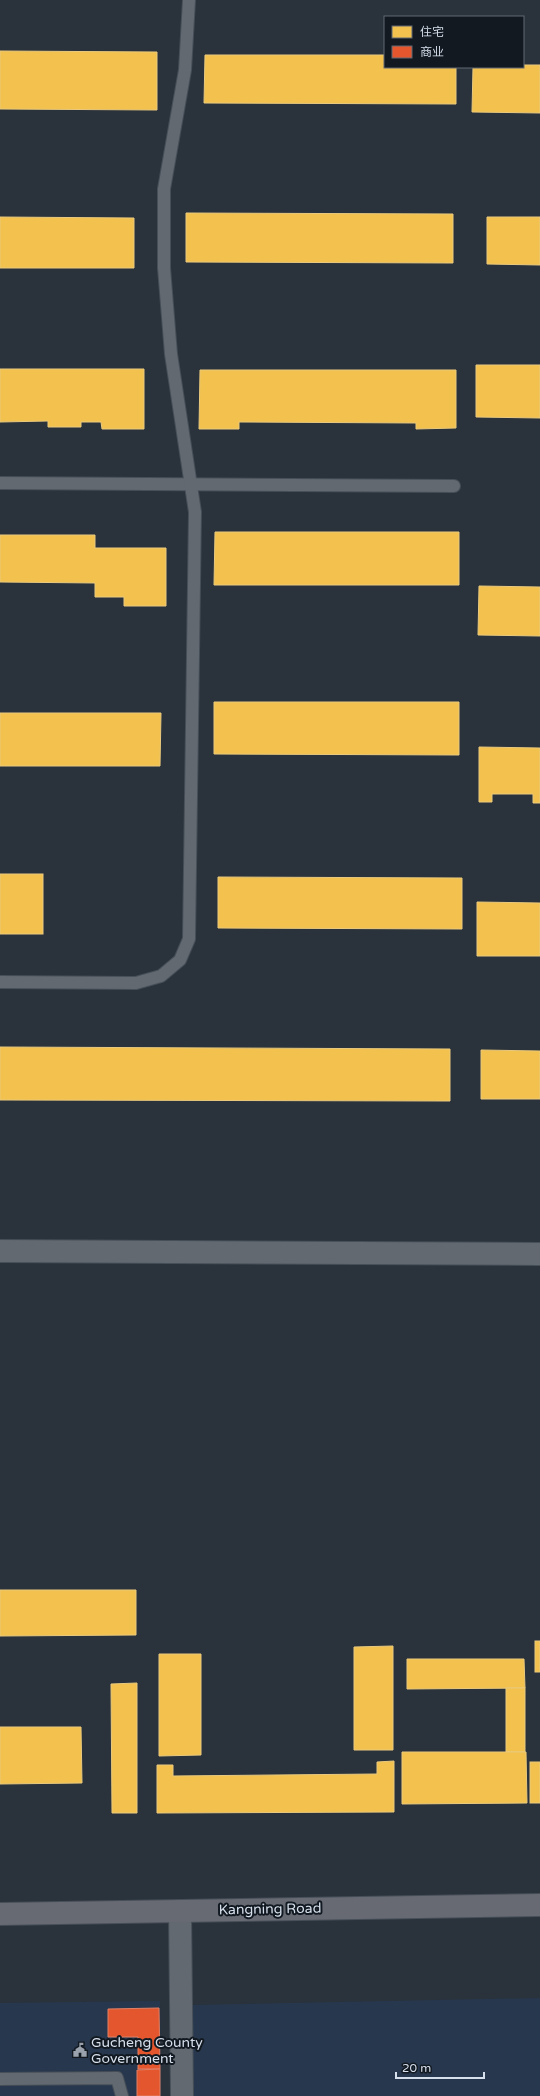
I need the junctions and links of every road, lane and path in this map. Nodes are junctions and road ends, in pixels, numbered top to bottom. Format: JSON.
{"nodes":[{"id":1,"x":190,"y":0,"type":"edge"},
{"id":2,"x":0,"y":483,"type":"edge"},
{"id":3,"x":190,"y":484,"type":"junction"},
{"id":4,"x":454,"y":486,"type":"dead end"},
{"id":5,"x":0,"y":982,"type":"edge"},
{"id":6,"x":0,"y":1251,"type":"edge"},
{"id":7,"x":540,"y":1254,"type":"edge"},
{"id":8,"x":540,"y":1904,"type":"edge"},
{"id":9,"x":180,"y":1911,"type":"junction"},
{"id":10,"x":0,"y":1914,"type":"edge"},
{"id":11,"x":0,"y":2079,"type":"edge"},
{"id":12,"x":122,"y":2096,"type":"edge"},
{"id":13,"x":182,"y":2096,"type":"edge"}],
"edges":[{"from":1,"to":3,"type":"lane"},
{"from":2,"to":3,"type":"lane"},
{"from":3,"to":4,"type":"lane"},
{"from":3,"to":5,"type":"lane"},
{"from":6,"to":7,"type":"street"},
{"from":8,"to":9,"type":"street","name":"Kangning Road"},
{"from":9,"to":10,"type":"street","name":"Kangning Road"},
{"from":9,"to":13,"type":"street"},
{"from":11,"to":12,"type":"lane"}]}
